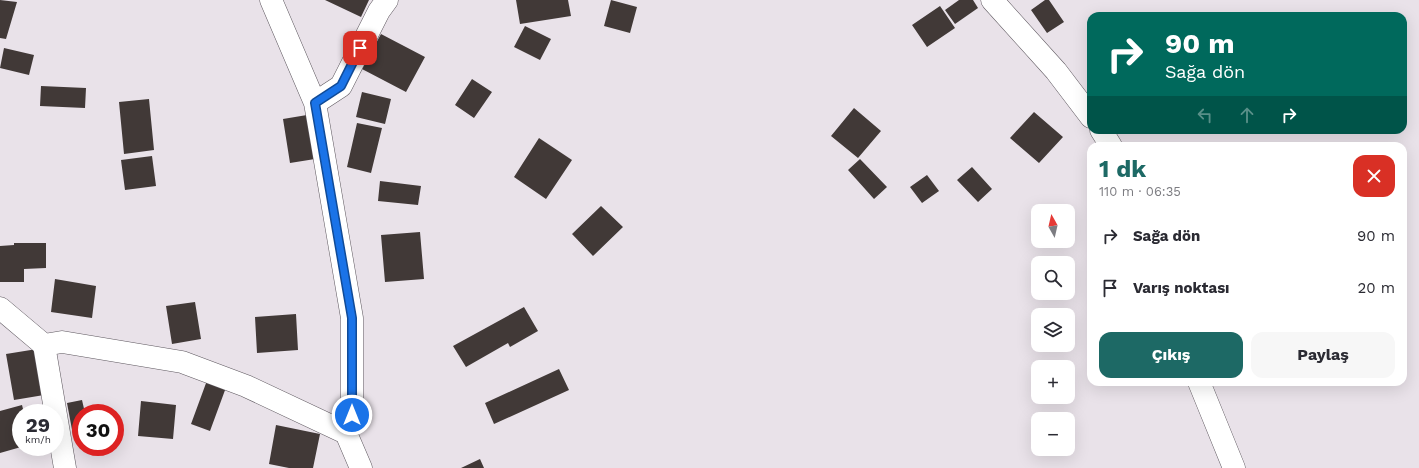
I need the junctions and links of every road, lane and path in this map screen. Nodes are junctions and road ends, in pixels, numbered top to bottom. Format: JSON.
{"nodes":[{"id":1,"x":271,"y":0,"type":"edge"},
{"id":2,"x":387,"y":0,"type":"edge"},
{"id":3,"x":992,"y":0,"type":"edge"},
{"id":4,"x":315,"y":103,"type":"junction"},
{"id":5,"x":1087,"y":112,"type":"edge"},
{"id":6,"x":0,"y":308,"type":"edge"},
{"id":7,"x":44,"y":345,"type":"junction"},
{"id":8,"x":1202,"y":386,"type":"edge"},
{"id":9,"x":346,"y":433,"type":"junction"},
{"id":10,"x":365,"y":467,"type":"edge"},
{"id":11,"x":66,"y":468,"type":"edge"},
{"id":12,"x":1234,"y":468,"type":"edge"}],
"edges":[{"from":1,"to":4,"type":"street"},
{"from":2,"to":4,"type":"street"},
{"from":3,"to":5,"type":"street"},
{"from":4,"to":9,"type":"street"},
{"from":6,"to":7,"type":"street"},
{"from":7,"to":9,"type":"street"},
{"from":7,"to":11,"type":"street"},
{"from":8,"to":12,"type":"street"},
{"from":9,"to":10,"type":"street"}]}
